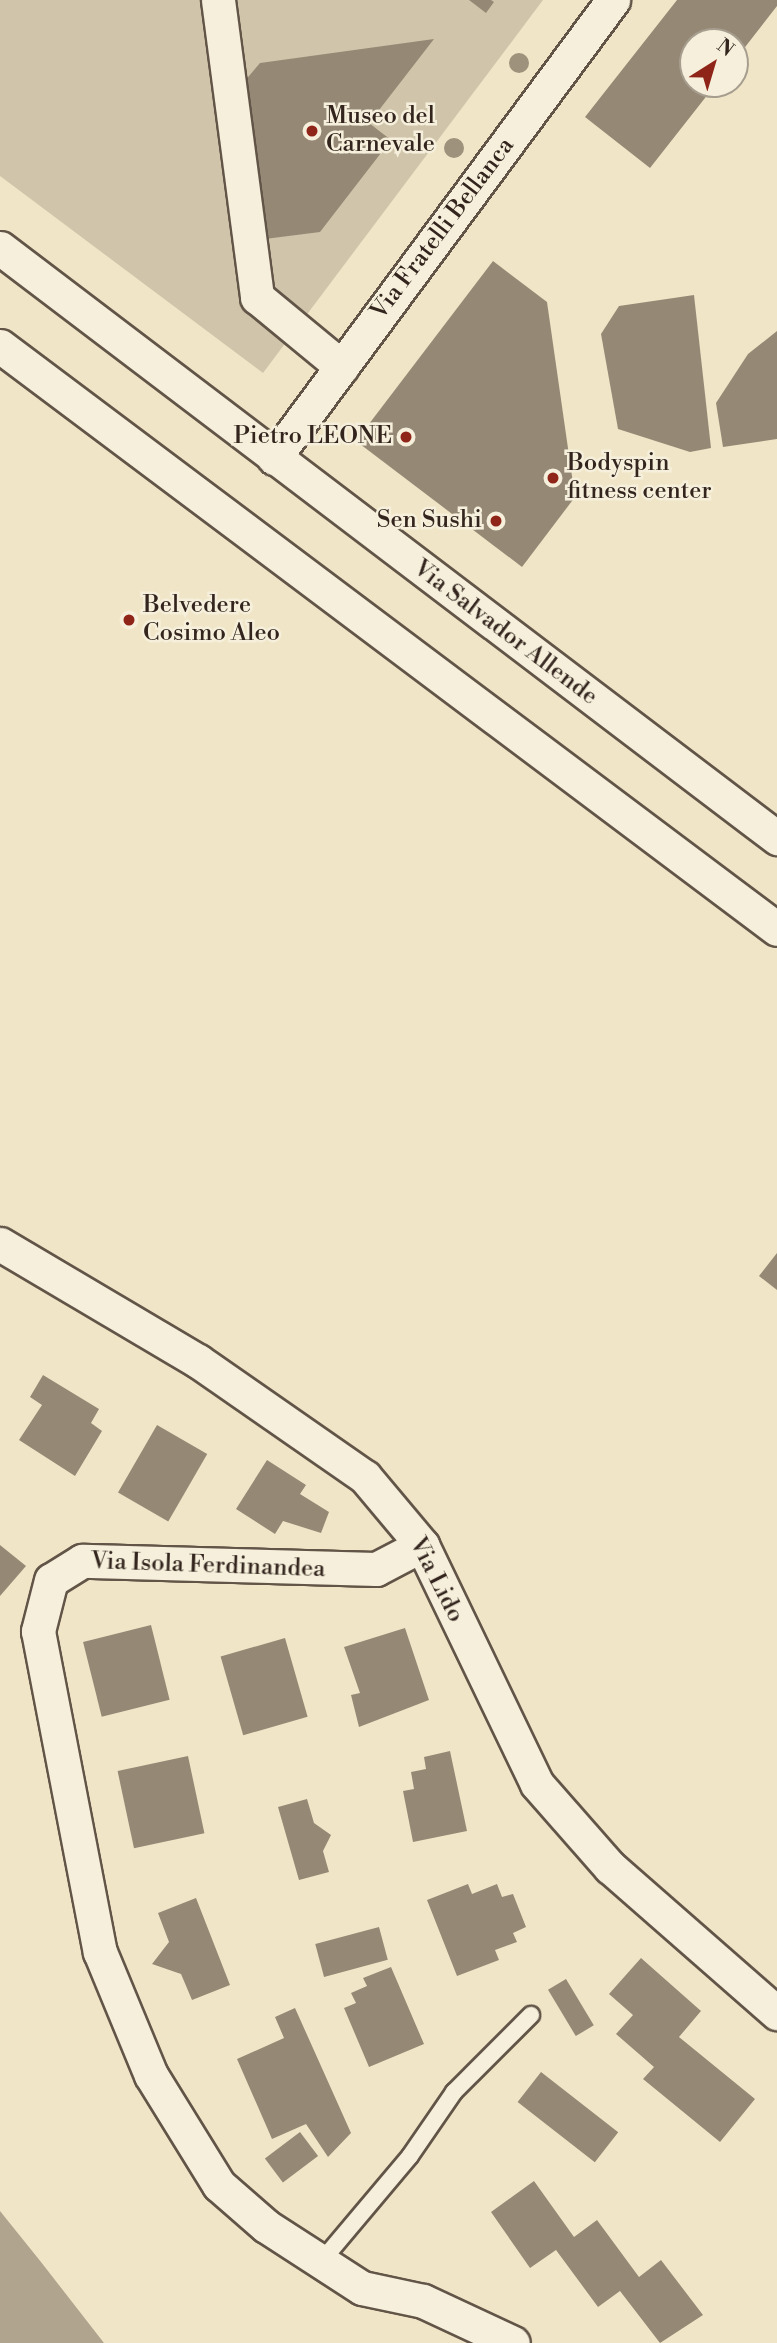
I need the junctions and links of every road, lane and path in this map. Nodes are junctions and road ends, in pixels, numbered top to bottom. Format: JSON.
{"nodes":[{"id":1,"x":218,"y":0,"type":"edge"},
{"id":2,"x":613,"y":0,"type":"edge"},
{"id":3,"x":0,"y":248,"type":"edge"},
{"id":4,"x":0,"y":346,"type":"edge"},
{"id":5,"x":342,"y":367,"type":"junction"},
{"id":6,"x":274,"y":458,"type":"junction"},
{"id":7,"x":777,"y":838,"type":"edge"},
{"id":8,"x":777,"y":929,"type":"edge"},
{"id":9,"x":0,"y":1244,"type":"edge"},
{"id":10,"x":422,"y":1545,"type":"junction"},
{"id":11,"x":777,"y":2013,"type":"edge"},
{"id":12,"x":531,"y":2015,"type":"dead end"},
{"id":13,"x":320,"y":2263,"type":"junction"},
{"id":14,"x":513,"y":2343,"type":"edge"}],
"edges":[{"from":1,"to":5,"type":"street"},
{"from":2,"to":5,"type":"street","name":"Via Fratelli Bellanca"},
{"from":3,"to":6,"type":"street","name":"Via Salvador Allende"},
{"from":4,"to":8,"type":"street"},
{"from":5,"to":6,"type":"street","name":"Via Fratelli Bellanca"},
{"from":6,"to":7,"type":"street","name":"Via Salvador Allende"},
{"from":9,"to":10,"type":"street","name":"Via Lido"},
{"from":10,"to":11,"type":"street","name":"Via Lido"},
{"from":10,"to":13,"type":"street","name":"Via Isola Ferdinandea"},
{"from":12,"to":13,"type":"lane"},
{"from":13,"to":14,"type":"street","name":"Via Isola Ferdinandea"}]}
